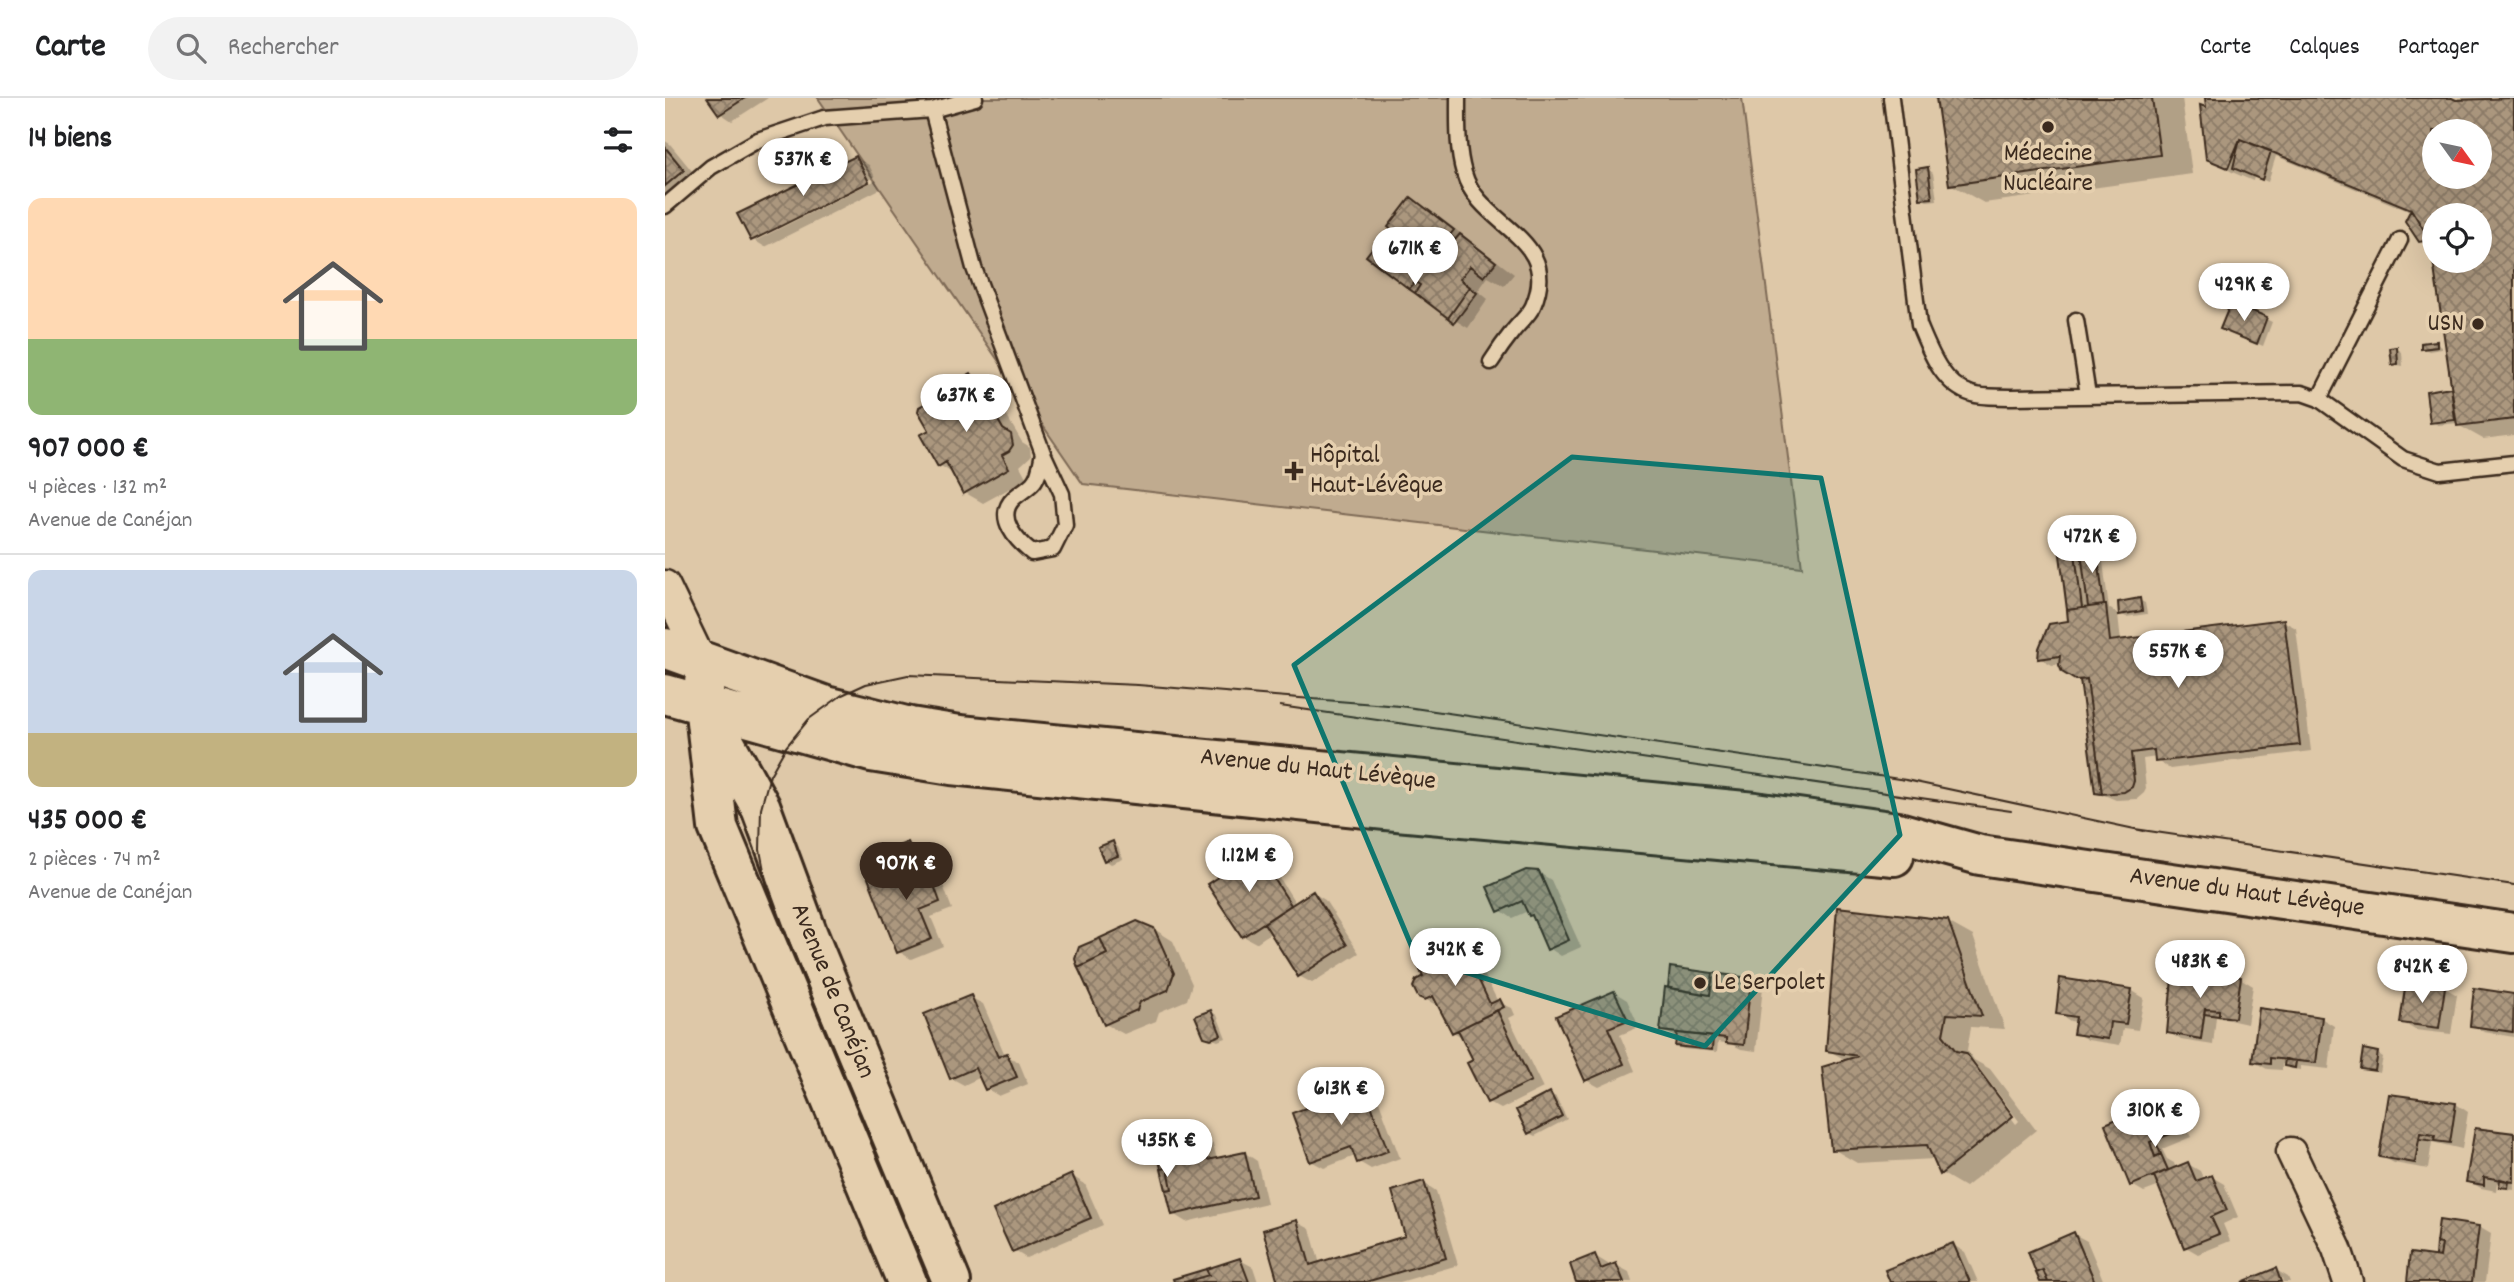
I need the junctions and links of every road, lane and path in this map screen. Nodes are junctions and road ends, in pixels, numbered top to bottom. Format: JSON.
{"nodes":[{"id":1,"x":975,"y":98,"type":"edge"},
{"id":2,"x":1458,"y":98,"type":"edge"},
{"id":3,"x":1891,"y":98,"type":"edge"},
{"id":4,"x":932,"y":110,"type":"junction"},
{"id":5,"x":665,"y":206,"type":"edge"},
{"id":6,"x":2400,"y":240,"type":"dead end"},
{"id":7,"x":2076,"y":320,"type":"dead end"},
{"id":8,"x":1491,"y":362,"type":"dead end"},
{"id":9,"x":2088,"y":395,"type":"junction"},
{"id":10,"x":2319,"y":399,"type":"junction"},
{"id":11,"x":1043,"y":453,"type":"junction"},
{"id":12,"x":2514,"y":463,"type":"edge"},
{"id":13,"x":665,"y":585,"type":"edge"},
{"id":14,"x":665,"y":648,"type":"edge"},
{"id":15,"x":703,"y":664,"type":"junction"},
{"id":16,"x":665,"y":677,"type":"edge"},
{"id":17,"x":665,"y":694,"type":"edge"},
{"id":18,"x":704,"y":704,"type":"junction"},
{"id":19,"x":1980,"y":855,"type":"junction"},
{"id":20,"x":2514,"y":933,"type":"edge"},
{"id":21,"x":2291,"y":1152,"type":"dead end"},
{"id":22,"x":907,"y":1282,"type":"edge"},
{"id":23,"x":951,"y":1282,"type":"edge"},
{"id":24,"x":2347,"y":1282,"type":"edge"}],
"edges":[{"from":1,"to":4,"type":"lane"},
{"from":2,"to":8,"type":"lane"},
{"from":3,"to":9,"type":"lane"},
{"from":4,"to":5,"type":"lane"},
{"from":4,"to":11,"type":"lane"},
{"from":6,"to":10,"type":"lane"},
{"from":7,"to":9,"type":"lane"},
{"from":9,"to":10,"type":"lane"},
{"from":10,"to":12,"type":"lane"},
{"from":11,"to":11,"type":"lane"},
{"from":13,"to":15,"type":"street","name":"Avenue de Canéjan"},
{"from":14,"to":15,"type":"main road","name":"Avenue du Haut Lévèque"},
{"from":15,"to":18,"type":"main road","name":"Avenue de Canéjan"},
{"from":15,"to":19,"type":"main road","name":"Avenue du Haut Lévèque"},
{"from":16,"to":18,"type":"lane","name":"Avenue du Haut Lévèque"},
{"from":17,"to":18,"type":"main road","name":"Avenue du Haut Lévèque"},
{"from":18,"to":19,"type":"main road","name":"Avenue du Haut Lévèque"},
{"from":18,"to":22,"type":"main road","name":"Avenue de Canéjan"},
{"from":18,"to":23,"type":"main road","name":"Avenue de Canéjan"},
{"from":19,"to":20,"type":"main road","name":"Avenue du Haut Lévèque"},
{"from":21,"to":24,"type":"street"}]}
